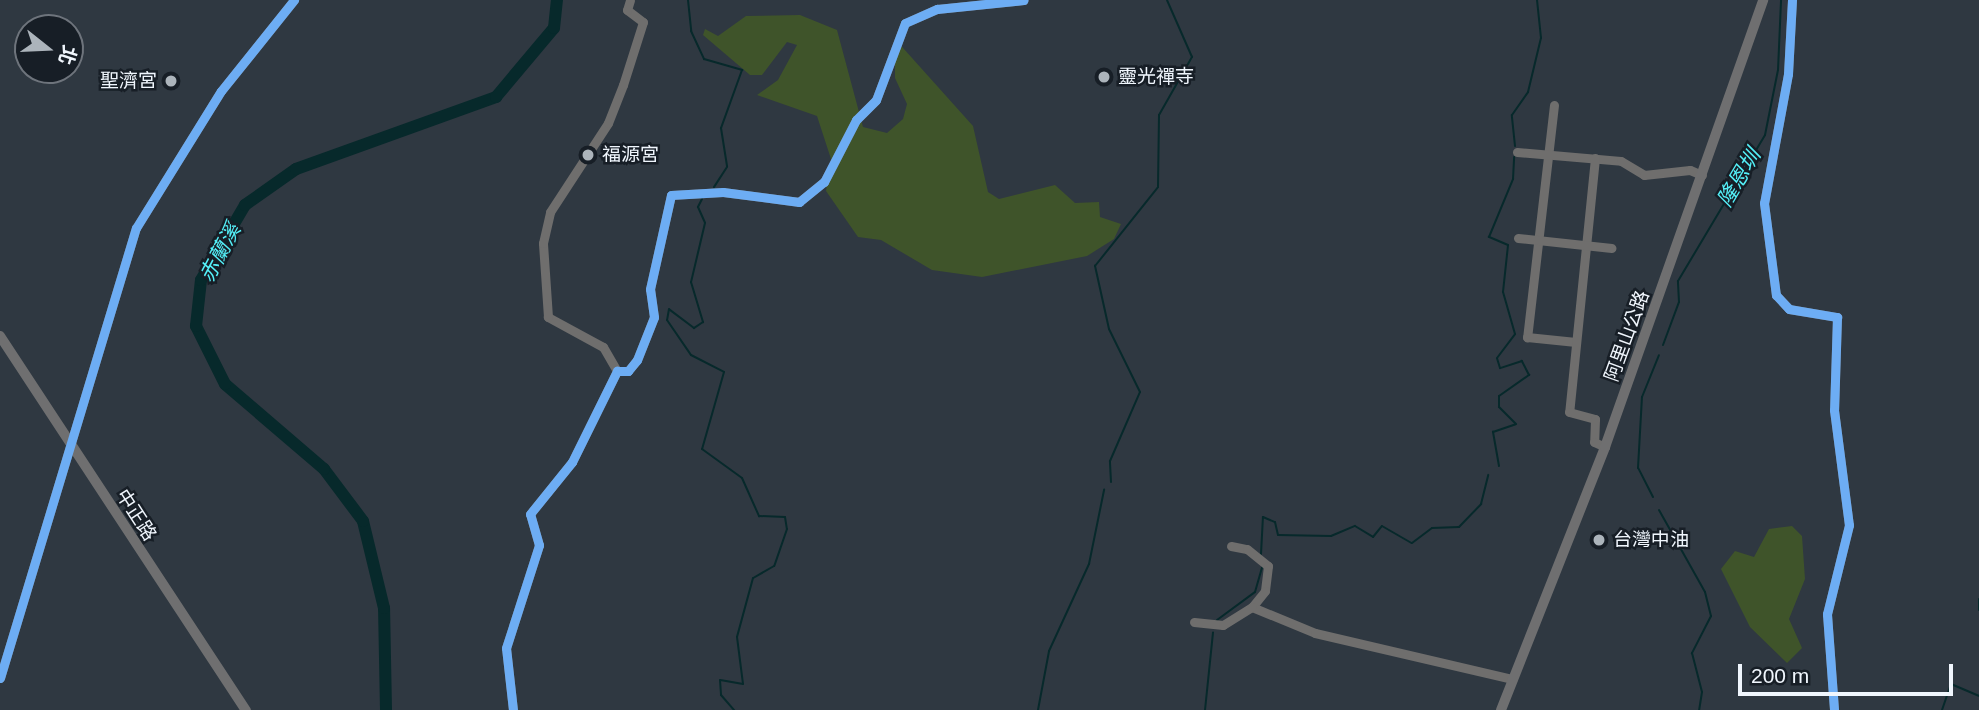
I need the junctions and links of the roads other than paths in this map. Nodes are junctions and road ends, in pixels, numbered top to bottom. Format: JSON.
{"nodes":[{"id":1,"x":294,"y":0,"type":"edge"},
{"id":2,"x":630,"y":0,"type":"edge"},
{"id":3,"x":1024,"y":0,"type":"edge"},
{"id":4,"x":1763,"y":0,"type":"edge"},
{"id":5,"x":1792,"y":0,"type":"edge"},
{"id":6,"x":1555,"y":105,"type":"dead end"},
{"id":7,"x":1517,"y":152,"type":"dead end"},
{"id":8,"x":1548,"y":156,"type":"junction"},
{"id":9,"x":1595,"y":158,"type":"junction"},
{"id":10,"x":1702,"y":175,"type":"junction"},
{"id":11,"x":1518,"y":238,"type":"dead end"},
{"id":12,"x":1538,"y":240,"type":"junction"},
{"id":13,"x":1586,"y":246,"type":"junction"},
{"id":14,"x":1611,"y":248,"type":"dead end"},
{"id":15,"x":0,"y":337,"type":"edge"},
{"id":16,"x":1576,"y":342,"type":"junction"},
{"id":17,"x":0,"y":348,"type":"edge"},
{"id":18,"x":617,"y":371,"type":"junction"},
{"id":19,"x":1605,"y":447,"type":"junction"},
{"id":20,"x":70,"y":451,"type":"junction"},
{"id":21,"x":1231,"y":546,"type":"dead end"},
{"id":22,"x":1251,"y":607,"type":"junction"},
{"id":23,"x":1194,"y":622,"type":"dead end"},
{"id":24,"x":0,"y":678,"type":"edge"},
{"id":25,"x":1513,"y":679,"type":"junction"},
{"id":26,"x":237,"y":710,"type":"edge"},
{"id":27,"x":246,"y":710,"type":"edge"},
{"id":28,"x":513,"y":710,"type":"edge"},
{"id":29,"x":1501,"y":710,"type":"edge"},
{"id":30,"x":1834,"y":710,"type":"edge"}],
"edges":[{"from":1,"to":20,"type":"street"},
{"from":2,"to":18,"type":"street"},
{"from":3,"to":18,"type":"street"},
{"from":4,"to":10,"type":"main road","name":"阿里山公路"},
{"from":5,"to":30,"type":"street"},
{"from":6,"to":8,"type":"street"},
{"from":7,"to":8,"type":"street"},
{"from":8,"to":9,"type":"street"},
{"from":8,"to":12,"type":"street"},
{"from":9,"to":10,"type":"street"},
{"from":9,"to":13,"type":"street"},
{"from":10,"to":19,"type":"main road","name":"阿里山公路"},
{"from":11,"to":12,"type":"street"},
{"from":12,"to":13,"type":"street"},
{"from":12,"to":16,"type":"street"},
{"from":13,"to":14,"type":"street"},
{"from":13,"to":16,"type":"street"},
{"from":15,"to":20,"type":"main road","name":"中正路"},
{"from":16,"to":19,"type":"street"},
{"from":17,"to":20,"type":"main road","name":"中正路"},
{"from":18,"to":28,"type":"street"},
{"from":19,"to":25,"type":"main road","name":"阿里山公路"},
{"from":20,"to":24,"type":"street"},
{"from":20,"to":26,"type":"main road","name":"中正路"},
{"from":20,"to":27,"type":"main road","name":"中正路"},
{"from":21,"to":22,"type":"street"},
{"from":22,"to":23,"type":"street"},
{"from":22,"to":25,"type":"street"},
{"from":25,"to":29,"type":"main road","name":"阿里山公路"}]}
